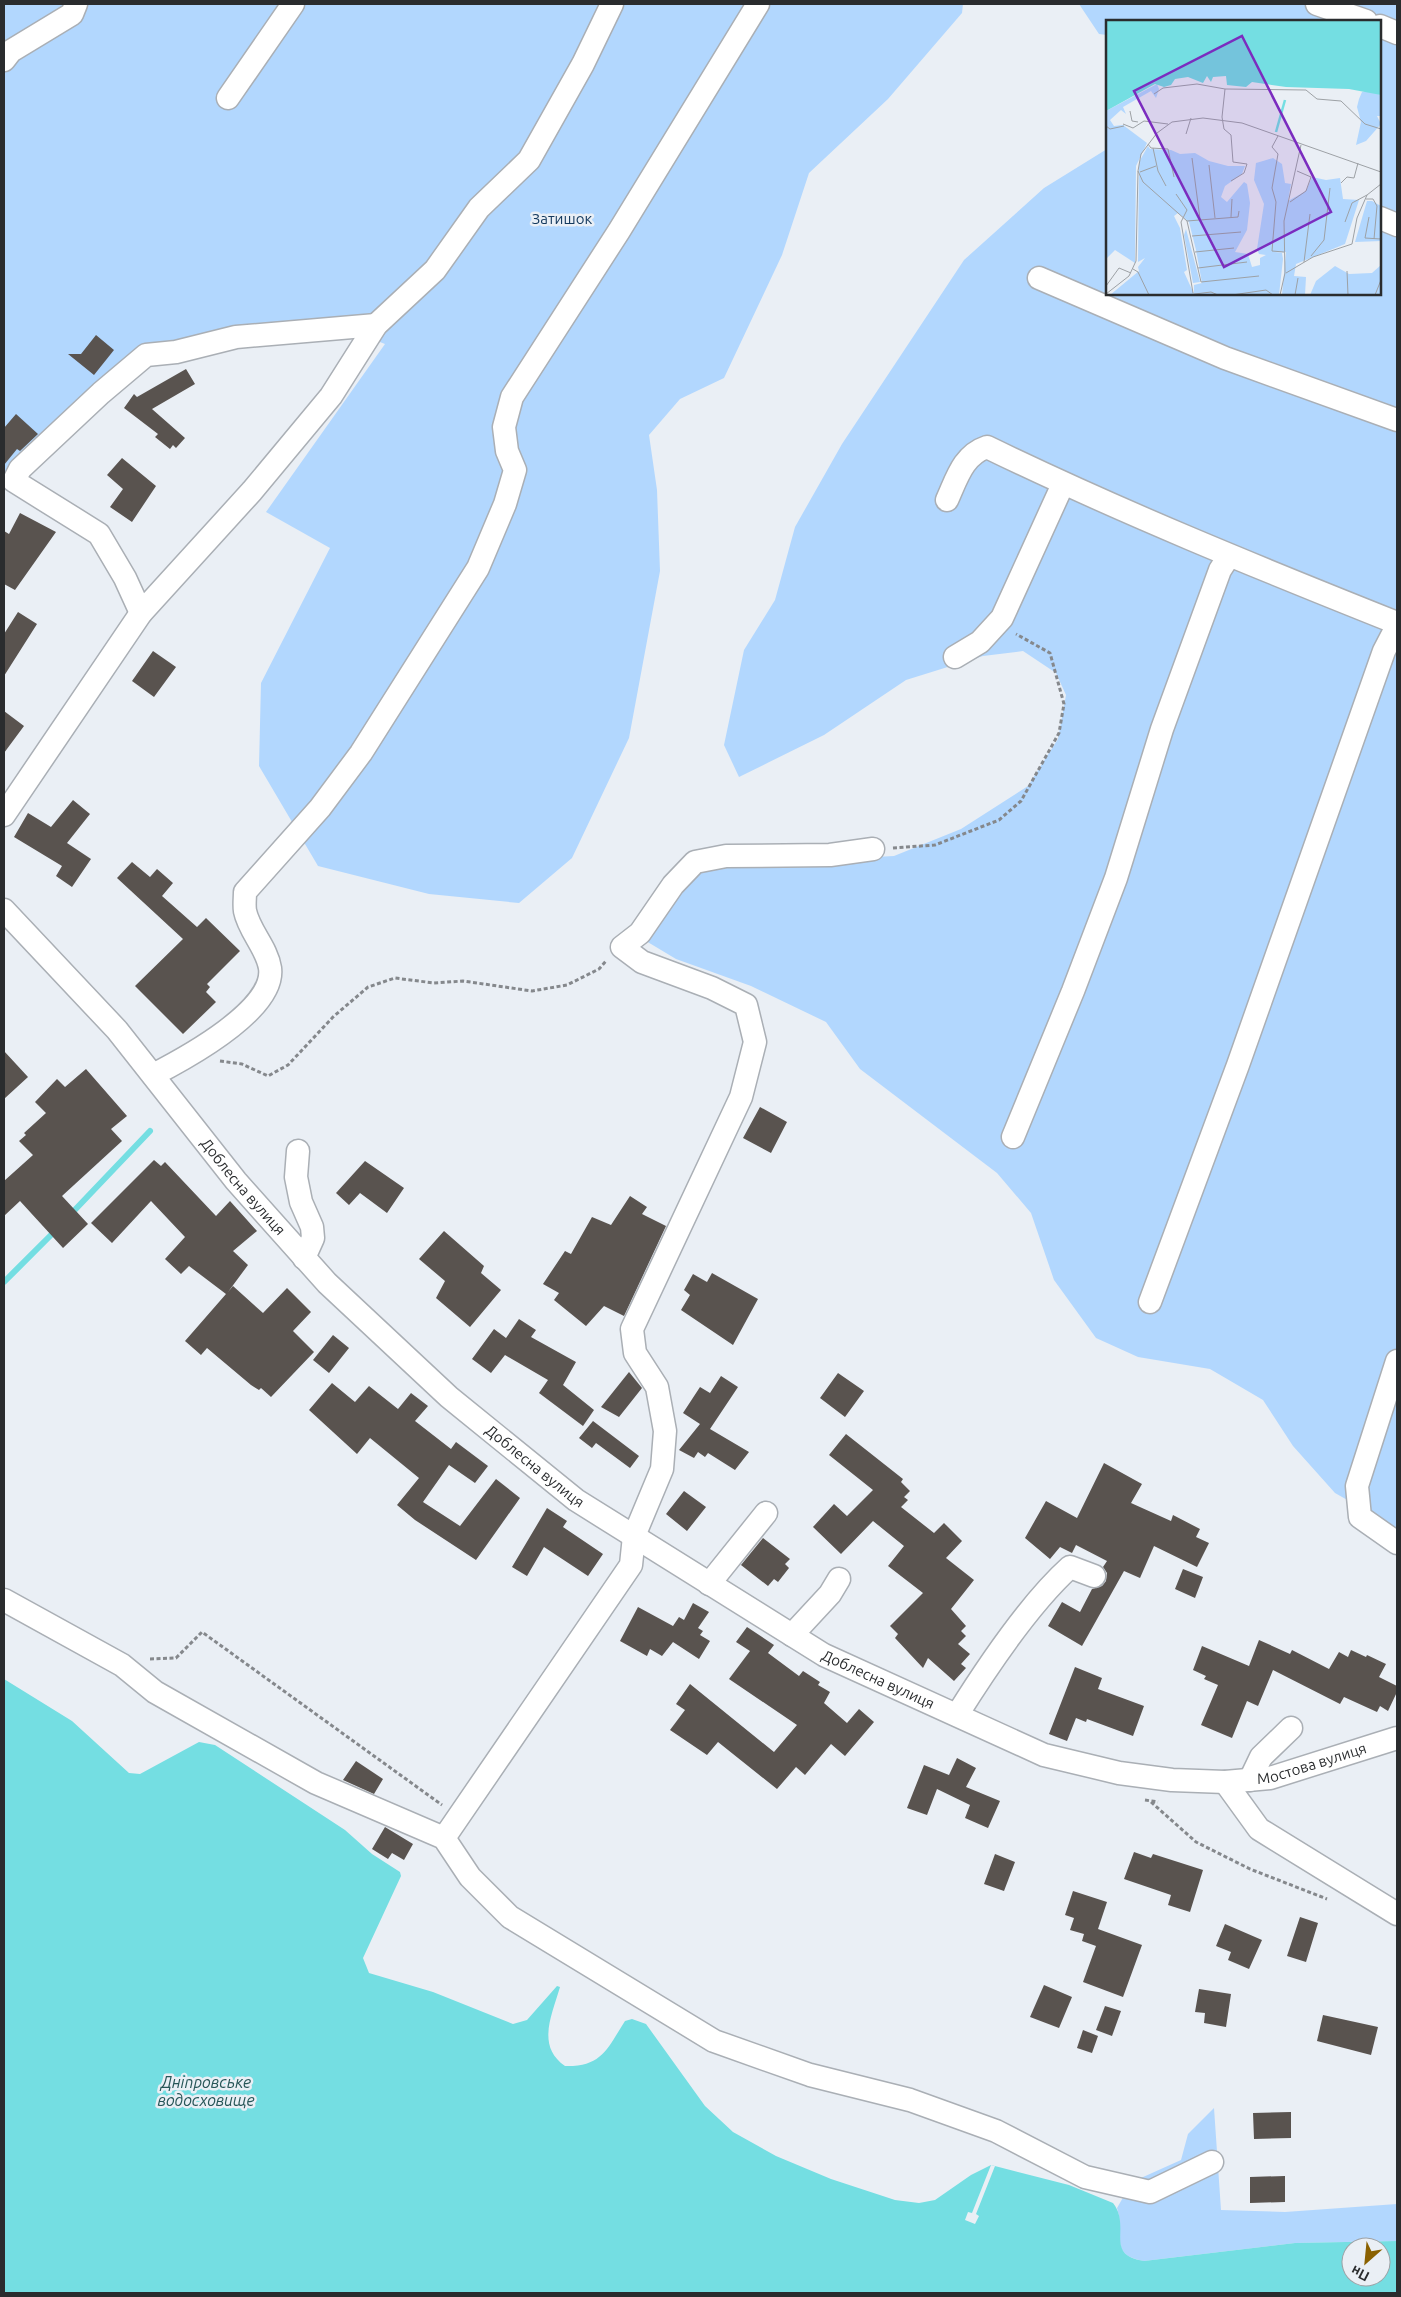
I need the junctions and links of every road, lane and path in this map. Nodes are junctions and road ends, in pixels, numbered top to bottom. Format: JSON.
{"nodes":[{"id":1,"x":76,"y":4,"type":"edge"},
{"id":2,"x":293,"y":4,"type":"edge"},
{"id":3,"x":612,"y":4,"type":"edge"},
{"id":4,"x":758,"y":4,"type":"edge"},
{"id":5,"x":1317,"y":4,"type":"edge"},
{"id":6,"x":1363,"y":20,"type":"edge"},
{"id":7,"x":1381,"y":26,"type":"edge"},
{"id":8,"x":1397,"y":33,"type":"edge"},
{"id":9,"x":4,"y":60,"type":"edge"},
{"id":10,"x":228,"y":98,"type":"dead end"},
{"id":11,"x":1381,"y":218,"type":"edge"},
{"id":12,"x":1397,"y":225,"type":"edge"},
{"id":13,"x":1039,"y":278,"type":"dead end"},
{"id":14,"x":376,"y":325,"type":"junction"},
{"id":15,"x":1397,"y":420,"type":"edge"},
{"id":16,"x":1063,"y":484,"type":"junction"},
{"id":17,"x":947,"y":500,"type":"dead end"},
{"id":18,"x":1229,"y":556,"type":"junction"},
{"id":19,"x":141,"y":613,"type":"junction"},
{"id":20,"x":1002,"y":618,"type":"junction"},
{"id":21,"x":1397,"y":624,"type":"edge"},
{"id":22,"x":955,"y":657,"type":"dead end"},
{"id":23,"x":4,"y":815,"type":"edge"},
{"id":24,"x":873,"y":849,"type":"joint"},
{"id":25,"x":4,"y":910,"type":"edge"},
{"id":26,"x":622,"y":946,"type":"junction"},
{"id":27,"x":190,"y":1056,"type":"junction"},
{"id":28,"x":153,"y":1075,"type":"junction"},
{"id":29,"x":1013,"y":1137,"type":"dead end"},
{"id":30,"x":298,"y":1151,"type":"dead end"},
{"id":31,"x":304,"y":1258,"type":"junction"},
{"id":32,"x":1150,"y":1302,"type":"dead end"},
{"id":33,"x":1397,"y":1361,"type":"edge"},
{"id":34,"x":766,"y":1513,"type":"dead end"},
{"id":35,"x":634,"y":1536,"type":"junction"},
{"id":36,"x":1397,"y":1543,"type":"edge"},
{"id":37,"x":1094,"y":1576,"type":"dead end"},
{"id":38,"x":838,"y":1579,"type":"dead end"},
{"id":39,"x":710,"y":1584,"type":"junction"},
{"id":40,"x":4,"y":1600,"type":"edge"},
{"id":41,"x":792,"y":1635,"type":"junction"},
{"id":42,"x":122,"y":1665,"type":"junction"},
{"id":43,"x":957,"y":1715,"type":"junction"},
{"id":44,"x":1290,"y":1728,"type":"dead end"},
{"id":45,"x":1397,"y":1738,"type":"edge"},
{"id":46,"x":1250,"y":1780,"type":"junction"},
{"id":47,"x":1225,"y":1782,"type":"junction"},
{"id":48,"x":1142,"y":1799,"type":"dead end"},
{"id":49,"x":1150,"y":1802,"type":"junction"},
{"id":50,"x":1159,"y":1802,"type":"dead end"},
{"id":51,"x":460,"y":1815,"type":"junction"},
{"id":52,"x":444,"y":1838,"type":"junction"},
{"id":53,"x":1336,"y":1902,"type":"dead end"},
{"id":54,"x":1397,"y":1914,"type":"edge"},
{"id":55,"x":1212,"y":2162,"type":"dead end"}],
"edges":[{"from":1,"to":9,"type":"street"},
{"from":2,"to":10,"type":"street"},
{"from":3,"to":14,"type":"street"},
{"from":4,"to":27,"type":"street"},
{"from":5,"to":6,"type":"street"},
{"from":7,"to":8,"type":"street"},
{"from":11,"to":12,"type":"street"},
{"from":13,"to":15,"type":"street"},
{"from":14,"to":19,"type":"street"},
{"from":14,"to":19,"type":"street"},
{"from":16,"to":17,"type":"street"},
{"from":16,"to":18,"type":"street"},
{"from":16,"to":20,"type":"street"},
{"from":18,"to":21,"type":"street"},
{"from":18,"to":29,"type":"street"},
{"from":19,"to":23,"type":"street"},
{"from":20,"to":22,"type":"street"},
{"from":20,"to":24,"type":"path"},
{"from":21,"to":32,"type":"street"},
{"from":24,"to":26,"type":"street"},
{"from":25,"to":28,"type":"street","name":"Доблесна вулиця"},
{"from":26,"to":27,"type":"path"},
{"from":26,"to":35,"type":"street"},
{"from":27,"to":28,"type":"street"},
{"from":28,"to":31,"type":"street","name":"Доблесна вулиця"},
{"from":30,"to":31,"type":"street"},
{"from":31,"to":35,"type":"street","name":"Доблесна вулиця"},
{"from":33,"to":36,"type":"street"},
{"from":34,"to":39,"type":"street"},
{"from":35,"to":39,"type":"street","name":"Доблесна вулиця"},
{"from":35,"to":51,"type":"street"},
{"from":37,"to":43,"type":"street"},
{"from":38,"to":41,"type":"street"},
{"from":39,"to":41,"type":"street","name":"Доблесна вулиця"},
{"from":40,"to":42,"type":"street"},
{"from":41,"to":43,"type":"street","name":"Доблесна вулиця"},
{"from":42,"to":51,"type":"path"},
{"from":42,"to":52,"type":"street"},
{"from":43,"to":47,"type":"street","name":"Доблесна вулиця"},
{"from":44,"to":46,"type":"street"},
{"from":45,"to":46,"type":"street","name":"Мостова вулиця"},
{"from":46,"to":47,"type":"street","name":"Мостова вулиця"},
{"from":47,"to":54,"type":"street"},
{"from":48,"to":49,"type":"path"},
{"from":49,"to":50,"type":"path"},
{"from":49,"to":53,"type":"path"},
{"from":51,"to":52,"type":"street"},
{"from":52,"to":55,"type":"street"}]}
